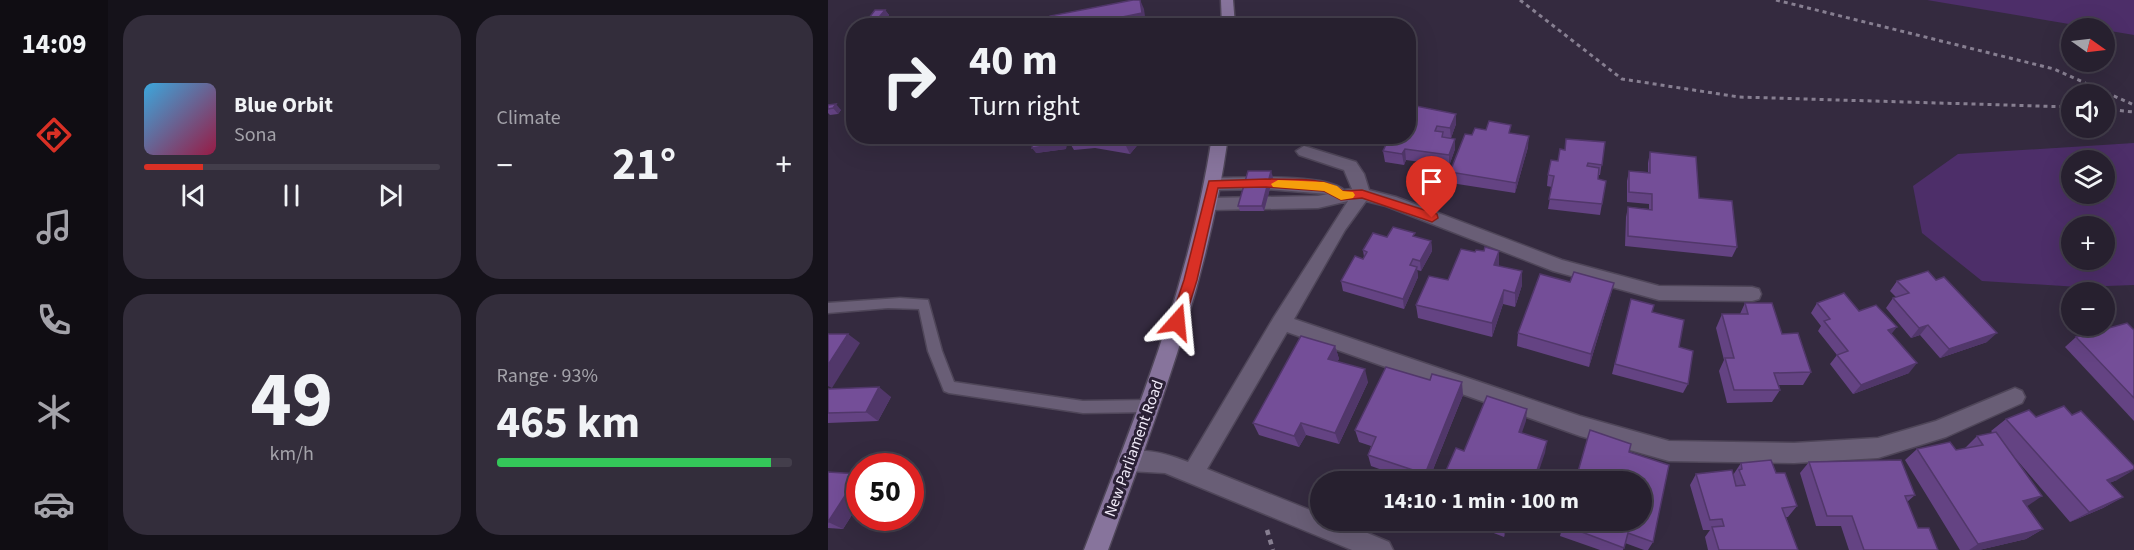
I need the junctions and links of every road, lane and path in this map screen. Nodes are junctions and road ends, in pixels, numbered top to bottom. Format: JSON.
{"nodes":[{"id":1,"x":1227,"y":0,"type":"edge"},
{"id":2,"x":1520,"y":0,"type":"edge"},
{"id":3,"x":1776,"y":0,"type":"edge"},
{"id":4,"x":1228,"y":18,"type":"edge"},
{"id":5,"x":2134,"y":105,"type":"edge"},
{"id":6,"x":2061,"y":107,"type":"edge"},
{"id":7,"x":2115,"y":110,"type":"edge"},
{"id":8,"x":2134,"y":112,"type":"edge"},
{"id":9,"x":1219,"y":144,"type":"edge"},
{"id":10,"x":1304,"y":151,"type":"dead end"},
{"id":11,"x":1213,"y":184,"type":"junction"},
{"id":12,"x":1362,"y":194,"type":"junction"},
{"id":13,"x":1341,"y":196,"type":"junction"},
{"id":14,"x":1209,"y":204,"type":"junction"},
{"id":15,"x":1752,"y":294,"type":"dead end"},
{"id":16,"x":828,"y":308,"type":"edge"},
{"id":17,"x":1281,"y":322,"type":"junction"},
{"id":18,"x":2015,"y":397,"type":"dead end"},
{"id":19,"x":1150,"y":406,"type":"junction"},
{"id":20,"x":1129,"y":461,"type":"junction"},
{"id":21,"x":1192,"y":475,"type":"junction"},
{"id":22,"x":1095,"y":550,"type":"edge"},
{"id":23,"x":1382,"y":550,"type":"edge"}],
"edges":[{"from":1,"to":4,"type":"main road"},
{"from":2,"to":6,"type":"path"},
{"from":3,"to":5,"type":"path"},
{"from":7,"to":8,"type":"path"},
{"from":9,"to":11,"type":"main road","name":"New Parliament Road"},
{"from":10,"to":12,"type":"street"},
{"from":11,"to":13,"type":"street"},
{"from":11,"to":14,"type":"main road","name":"New Parliament Road"},
{"from":12,"to":13,"type":"street"},
{"from":12,"to":15,"type":"street"},
{"from":12,"to":17,"type":"street"},
{"from":13,"to":14,"type":"street"},
{"from":14,"to":19,"type":"main road","name":"New Parliament Road"},
{"from":16,"to":19,"type":"lane"},
{"from":17,"to":18,"type":"street"},
{"from":17,"to":21,"type":"street"},
{"from":19,"to":20,"type":"main road","name":"New Parliament Road"},
{"from":20,"to":21,"type":"street"},
{"from":20,"to":22,"type":"main road","name":"New Parliament Road"},
{"from":21,"to":23,"type":"street"}]}
